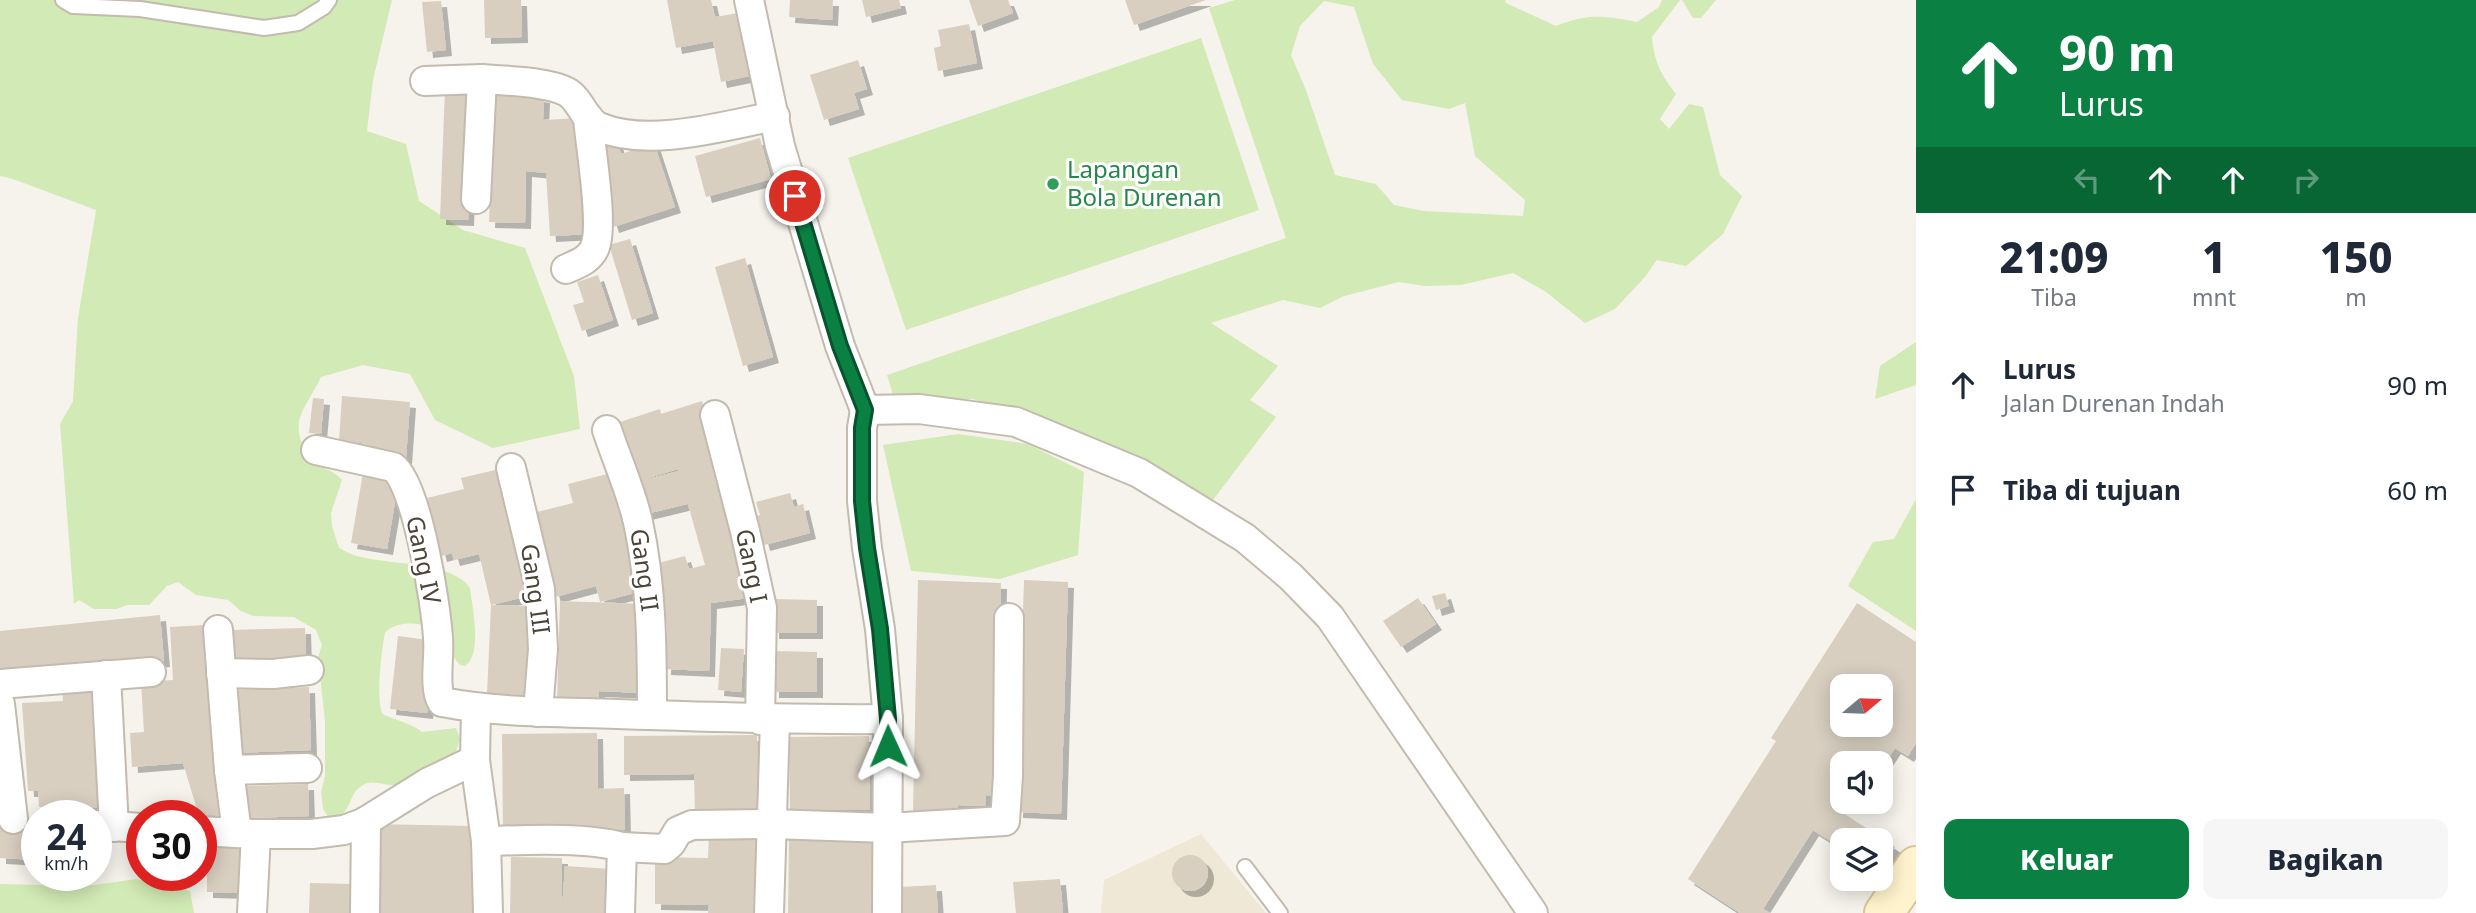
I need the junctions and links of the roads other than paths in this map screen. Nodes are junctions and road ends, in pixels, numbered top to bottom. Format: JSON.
{"nodes":[{"id":1,"x":63,"y":0,"type":"edge"},
{"id":2,"x":329,"y":0,"type":"edge"},
{"id":3,"x":749,"y":0,"type":"edge"},
{"id":4,"x":482,"y":79,"type":"junction"},
{"id":5,"x":425,"y":81,"type":"dead end"},
{"id":6,"x":775,"y":116,"type":"junction"},
{"id":7,"x":588,"y":117,"type":"junction"},
{"id":8,"x":476,"y":199,"type":"dead end"},
{"id":9,"x":566,"y":269,"type":"dead end"},
{"id":10,"x":865,"y":410,"type":"junction"},
{"id":11,"x":715,"y":415,"type":"dead end"},
{"id":12,"x":607,"y":430,"type":"dead end"},
{"id":13,"x":316,"y":450,"type":"dead end"},
{"id":14,"x":512,"y":468,"type":"dead end"},
{"id":15,"x":1009,"y":618,"type":"dead end"},
{"id":16,"x":218,"y":630,"type":"dead end"},
{"id":17,"x":309,"y":670,"type":"dead end"},
{"id":18,"x":151,"y":672,"type":"dead end"},
{"id":19,"x":221,"y":673,"type":"junction"},
{"id":20,"x":106,"y":674,"type":"junction"},
{"id":21,"x":0,"y":684,"type":"edge"},
{"id":22,"x":0,"y":704,"type":"edge"},
{"id":23,"x":476,"y":708,"type":"junction"},
{"id":24,"x":538,"y":712,"type":"junction"},
{"id":25,"x":652,"y":715,"type":"junction"},
{"id":26,"x":888,"y":719,"type":"junction"},
{"id":27,"x":767,"y":720,"type":"junction"},
{"id":28,"x":475,"y":760,"type":"junction"},
{"id":29,"x":307,"y":768,"type":"dead end"},
{"id":30,"x":229,"y":770,"type":"junction"},
{"id":31,"x":105,"y":800,"type":"edge"},
{"id":32,"x":16,"y":819,"type":"edge"},
{"id":33,"x":366,"y":821,"type":"junction"},
{"id":34,"x":772,"y":824,"type":"junction"},
{"id":35,"x":887,"y":828,"type":"junction"},
{"id":36,"x":217,"y":832,"type":"edge"},
{"id":37,"x":246,"y":833,"type":"junction"},
{"id":38,"x":486,"y":841,"type":"junction"},
{"id":39,"x":622,"y":847,"type":"junction"},
{"id":40,"x":1916,"y":866,"type":"edge"},
{"id":41,"x":1245,"y":867,"type":"dead end"},
{"id":42,"x":1531,"y":912,"type":"edge"},
{"id":43,"x":252,"y":913,"type":"edge"},
{"id":44,"x":365,"y":913,"type":"edge"},
{"id":45,"x":488,"y":913,"type":"edge"},
{"id":46,"x":620,"y":913,"type":"edge"},
{"id":47,"x":769,"y":913,"type":"edge"},
{"id":48,"x":887,"y":913,"type":"edge"},
{"id":49,"x":1280,"y":913,"type":"edge"},
{"id":50,"x":1884,"y":913,"type":"edge"}],
"edges":[{"from":1,"to":2,"type":"lane"},
{"from":3,"to":6,"type":"street"},
{"from":4,"to":5,"type":"street"},
{"from":4,"to":7,"type":"street"},
{"from":4,"to":8,"type":"street"},
{"from":6,"to":7,"type":"street"},
{"from":6,"to":10,"type":"street"},
{"from":7,"to":9,"type":"street"},
{"from":10,"to":26,"type":"street"},
{"from":10,"to":42,"type":"street"},
{"from":11,"to":27,"type":"street","name":"Gang I"},
{"from":12,"to":25,"type":"street","name":"Gang II"},
{"from":13,"to":23,"type":"street","name":"Gang IV"},
{"from":14,"to":24,"type":"street","name":"Gang III"},
{"from":15,"to":35,"type":"street"},
{"from":16,"to":19,"type":"street"},
{"from":17,"to":19,"type":"street"},
{"from":18,"to":20,"type":"street"},
{"from":19,"to":30,"type":"street"},
{"from":20,"to":21,"type":"street"},
{"from":20,"to":31,"type":"street"},
{"from":22,"to":32,"type":"street"},
{"from":23,"to":24,"type":"street"},
{"from":23,"to":28,"type":"street"},
{"from":24,"to":25,"type":"street"},
{"from":25,"to":27,"type":"street"},
{"from":26,"to":27,"type":"street"},
{"from":26,"to":35,"type":"street"},
{"from":27,"to":34,"type":"street","name":"Gang I"},
{"from":28,"to":33,"type":"street"},
{"from":28,"to":38,"type":"street"},
{"from":29,"to":30,"type":"street"},
{"from":30,"to":37,"type":"street"},
{"from":33,"to":37,"type":"street"},
{"from":33,"to":44,"type":"street"},
{"from":34,"to":35,"type":"street"},
{"from":34,"to":39,"type":"street"},
{"from":34,"to":47,"type":"street","name":"Gang I"},
{"from":35,"to":48,"type":"street"},
{"from":36,"to":37,"type":"street"},
{"from":37,"to":43,"type":"street"},
{"from":38,"to":39,"type":"street"},
{"from":38,"to":45,"type":"street"},
{"from":39,"to":46,"type":"street"},
{"from":40,"to":50,"type":"main road"},
{"from":41,"to":49,"type":"lane"}]}
